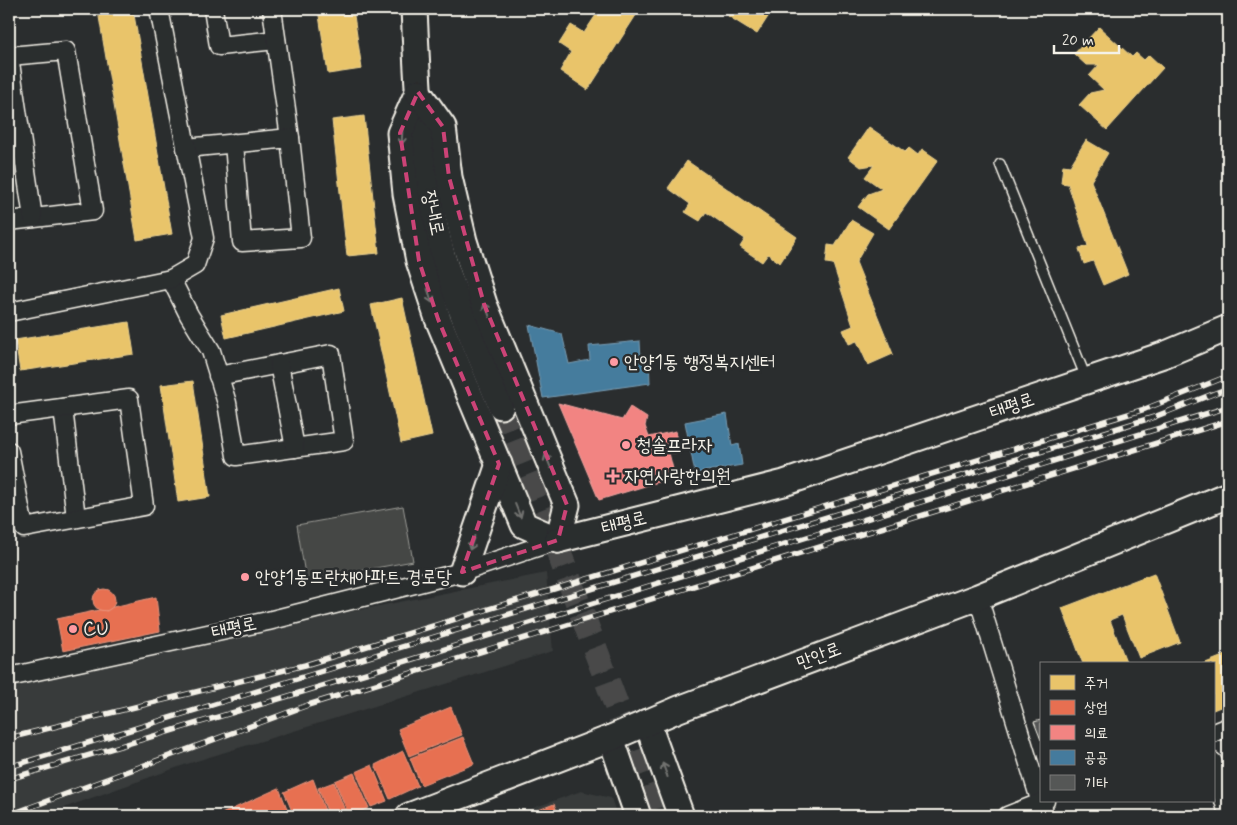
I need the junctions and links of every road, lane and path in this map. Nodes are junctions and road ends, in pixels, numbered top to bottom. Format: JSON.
{"nodes":[{"id":1,"x":158,"y":9,"type":"edge"},
{"id":2,"x":213,"y":9,"type":"edge"},
{"id":3,"x":272,"y":9,"type":"edge"},
{"id":4,"x":414,"y":9,"type":"edge"},
{"id":5,"x":276,"y":40,"type":"junction"},
{"id":6,"x":9,"y":56,"type":"edge"},
{"id":7,"x":418,"y":92,"type":"junction"},
{"id":8,"x":290,"y":138,"type":"junction"},
{"id":9,"x":234,"y":143,"type":"junction"},
{"id":10,"x":186,"y":148,"type":"junction"},
{"id":11,"x":1000,"y":164,"type":"dead end"},
{"id":12,"x":33,"y":218,"type":"junction"},
{"id":13,"x":9,"y":221,"type":"edge"},
{"id":14,"x":171,"y":279,"type":"junction"},
{"id":15,"x":9,"y":312,"type":"edge"},
{"id":16,"x":1228,"y":328,"type":"edge"},
{"id":17,"x":279,"y":364,"type":"junction"},
{"id":18,"x":218,"y":376,"type":"junction"},
{"id":19,"x":1087,"y":381,"type":"junction"},
{"id":20,"x":501,"y":406,"type":"tunnel mouth"},
{"id":21,"x":63,"y":408,"type":"junction"},
{"id":22,"x":9,"y":415,"type":"edge"},
{"id":23,"x":295,"y":448,"type":"junction"},
{"id":24,"x":9,"y":450,"type":"edge"},
{"id":25,"x":499,"y":464,"type":"junction"},
{"id":26,"x":1228,"y":495,"type":"edge"},
{"id":27,"x":76,"y":518,"type":"junction"},
{"id":28,"x":558,"y":540,"type":"junction"},
{"id":29,"x":462,"y":572,"type":"junction"},
{"id":30,"x":978,"y":597,"type":"junction"},
{"id":31,"x":9,"y":677,"type":"edge"},
{"id":32,"x":647,"y":722,"type":"junction"},
{"id":33,"x":1228,"y":727,"type":"edge"},
{"id":34,"x":1214,"y":733,"type":"edge"},
{"id":35,"x":612,"y":738,"type":"junction"},
{"id":36,"x":1214,"y":765,"type":"edge"},
{"id":37,"x":1040,"y":794,"type":"edge"},
{"id":38,"x":1044,"y":807,"type":"edge"},
{"id":39,"x":1228,"y":814,"type":"edge"},
{"id":40,"x":409,"y":816,"type":"edge"},
{"id":41,"x":638,"y":816,"type":"edge"},
{"id":42,"x":681,"y":816,"type":"edge"},
{"id":43,"x":1007,"y":816,"type":"edge"}],
"edges":[{"from":1,"to":10,"type":"street"},
{"from":2,"to":5,"type":"street"},
{"from":3,"to":5,"type":"street"},
{"from":4,"to":7,"type":"street","name":"장내로"},
{"from":5,"to":8,"type":"street"},
{"from":6,"to":12,"type":"street"},
{"from":6,"to":12,"type":"street"},
{"from":7,"to":20,"type":"street","name":"장내로"},
{"from":7,"to":25,"type":"street","one_way":true},
{"from":28,"to":7,"type":"street","one_way":true},
{"from":8,"to":9,"type":"street"},
{"from":8,"to":9,"type":"street"},
{"from":9,"to":10,"type":"street"},
{"from":10,"to":14,"type":"street"},
{"from":11,"to":19,"type":"lane"},
{"from":12,"to":13,"type":"street"},
{"from":14,"to":15,"type":"street"},
{"from":14,"to":18,"type":"street"},
{"from":16,"to":19,"type":"street","name":"태평로"},
{"from":17,"to":18,"type":"street"},
{"from":17,"to":23,"type":"street"},
{"from":17,"to":23,"type":"street"},
{"from":18,"to":23,"type":"street"},
{"from":19,"to":28,"type":"street","name":"태평로"},
{"from":21,"to":22,"type":"street"},
{"from":21,"to":27,"type":"street"},
{"from":21,"to":27,"type":"street"},
{"from":24,"to":27,"type":"street"},
{"from":25,"to":28,"type":"street","one_way":true},
{"from":25,"to":29,"type":"street","one_way":true},
{"from":26,"to":30,"type":"street","name":"만안로"},
{"from":28,"to":29,"type":"street","name":"태평로"},
{"from":29,"to":31,"type":"street","name":"태평로"},
{"from":30,"to":32,"type":"street","name":"만안로"},
{"from":30,"to":37,"type":"street"},
{"from":32,"to":35,"type":"street","name":"만안로"},
{"from":42,"to":32,"type":"street","one_way":true},
{"from":33,"to":34,"type":"street"},
{"from":35,"to":40,"type":"street","name":"만안로"},
{"from":35,"to":41,"type":"street"},
{"from":36,"to":39,"type":"street"},
{"from":38,"to":43,"type":"street"}]}
